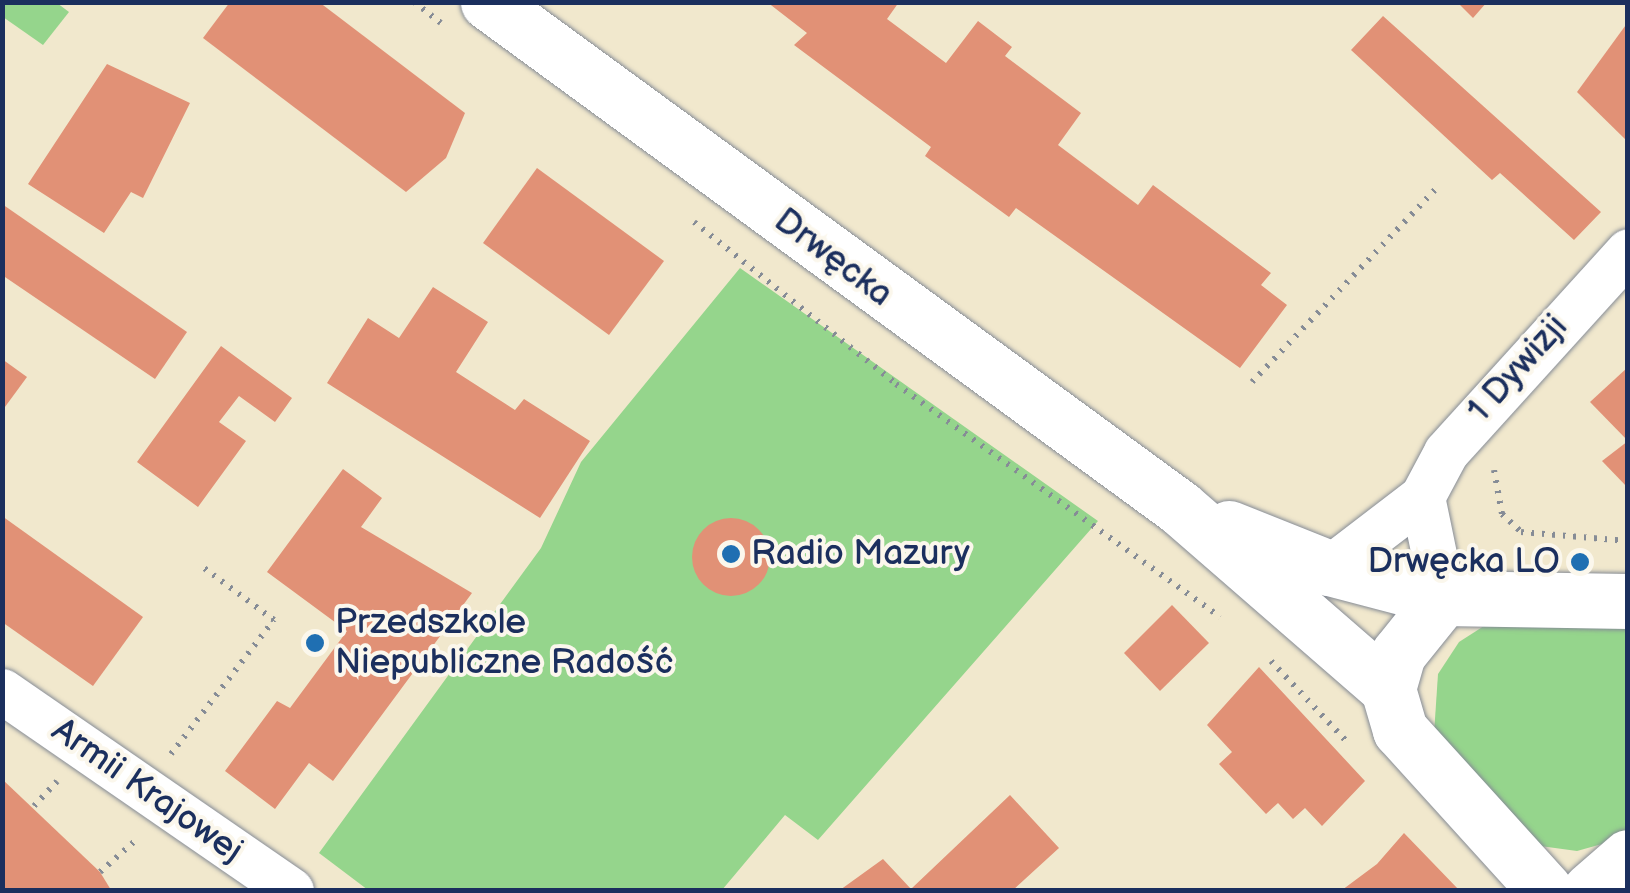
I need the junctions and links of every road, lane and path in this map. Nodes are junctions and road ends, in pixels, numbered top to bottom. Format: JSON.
{"nodes":[{"id":1,"x":488,"y":2,"type":"edge"},
{"id":2,"x":1311,"y":2,"type":"edge"},
{"id":3,"x":1346,"y":2,"type":"edge"},
{"id":4,"x":1437,"y":188,"type":"dead end"},
{"id":5,"x":680,"y":210,"type":"dead end"},
{"id":6,"x":1628,"y":251,"type":"edge"},
{"id":7,"x":957,"y":350,"type":"junction"},
{"id":8,"x":1252,"y":382,"type":"dead end"},
{"id":9,"x":918,"y":400,"type":"junction"},
{"id":10,"x":1446,"y":452,"type":"junction"},
{"id":11,"x":1422,"y":498,"type":"junction"},
{"id":12,"x":1180,"y":508,"type":"junction"},
{"id":13,"x":1628,"y":540,"type":"edge"},
{"id":14,"x":200,"y":565,"type":"dead end"},
{"id":15,"x":1329,"y":568,"type":"junction"},
{"id":16,"x":1443,"y":598,"type":"junction"},
{"id":17,"x":1628,"y":602,"type":"edge"},
{"id":18,"x":1234,"y":626,"type":"dead end"},
{"id":19,"x":1262,"y":652,"type":"dead end"},
{"id":20,"x":1388,"y":689,"type":"junction"},
{"id":21,"x":2,"y":691,"type":"edge"},
{"id":22,"x":1356,"y":751,"type":"dead end"},
{"id":23,"x":164,"y":763,"type":"dead end"},
{"id":24,"x":66,"y":771,"type":"dead end"},
{"id":25,"x":34,"y":806,"type":"dead end"},
{"id":26,"x":146,"y":831,"type":"dead end"},
{"id":27,"x":1628,"y":857,"type":"edge"},
{"id":28,"x":100,"y":872,"type":"dead end"},
{"id":29,"x":291,"y":890,"type":"edge"},
{"id":30,"x":1544,"y":890,"type":"edge"},
{"id":31,"x":1590,"y":890,"type":"edge"}],
"edges":[{"from":1,"to":7,"type":"street","name":"Drwęcka"},
{"from":2,"to":3,"type":"path"},
{"from":4,"to":8,"type":"path"},
{"from":5,"to":9,"type":"path"},
{"from":6,"to":10,"type":"street","name":"1 Dywizji"},
{"from":7,"to":9,"type":"path"},
{"from":7,"to":12,"type":"street","name":"Drwęcka"},
{"from":9,"to":18,"type":"path"},
{"from":10,"to":11,"type":"street","name":"1 Dywizji"},
{"from":10,"to":13,"type":"path"},
{"from":11,"to":15,"type":"street","name":"1 Dywizji"},
{"from":11,"to":16,"type":"street"},
{"from":12,"to":15,"type":"street","name":"Drwęcka"},
{"from":12,"to":20,"type":"street","name":"Drwęcka"},
{"from":14,"to":23,"type":"path"},
{"from":15,"to":16,"type":"street","name":"Drwęcka"},
{"from":16,"to":17,"type":"street","name":"Drwęcka"},
{"from":16,"to":20,"type":"street"},
{"from":19,"to":22,"type":"path"},
{"from":20,"to":30,"type":"street"},
{"from":21,"to":29,"type":"street","name":"Armii Krajowej"},
{"from":24,"to":25,"type":"path"},
{"from":26,"to":28,"type":"path"},
{"from":27,"to":31,"type":"street"}]}
